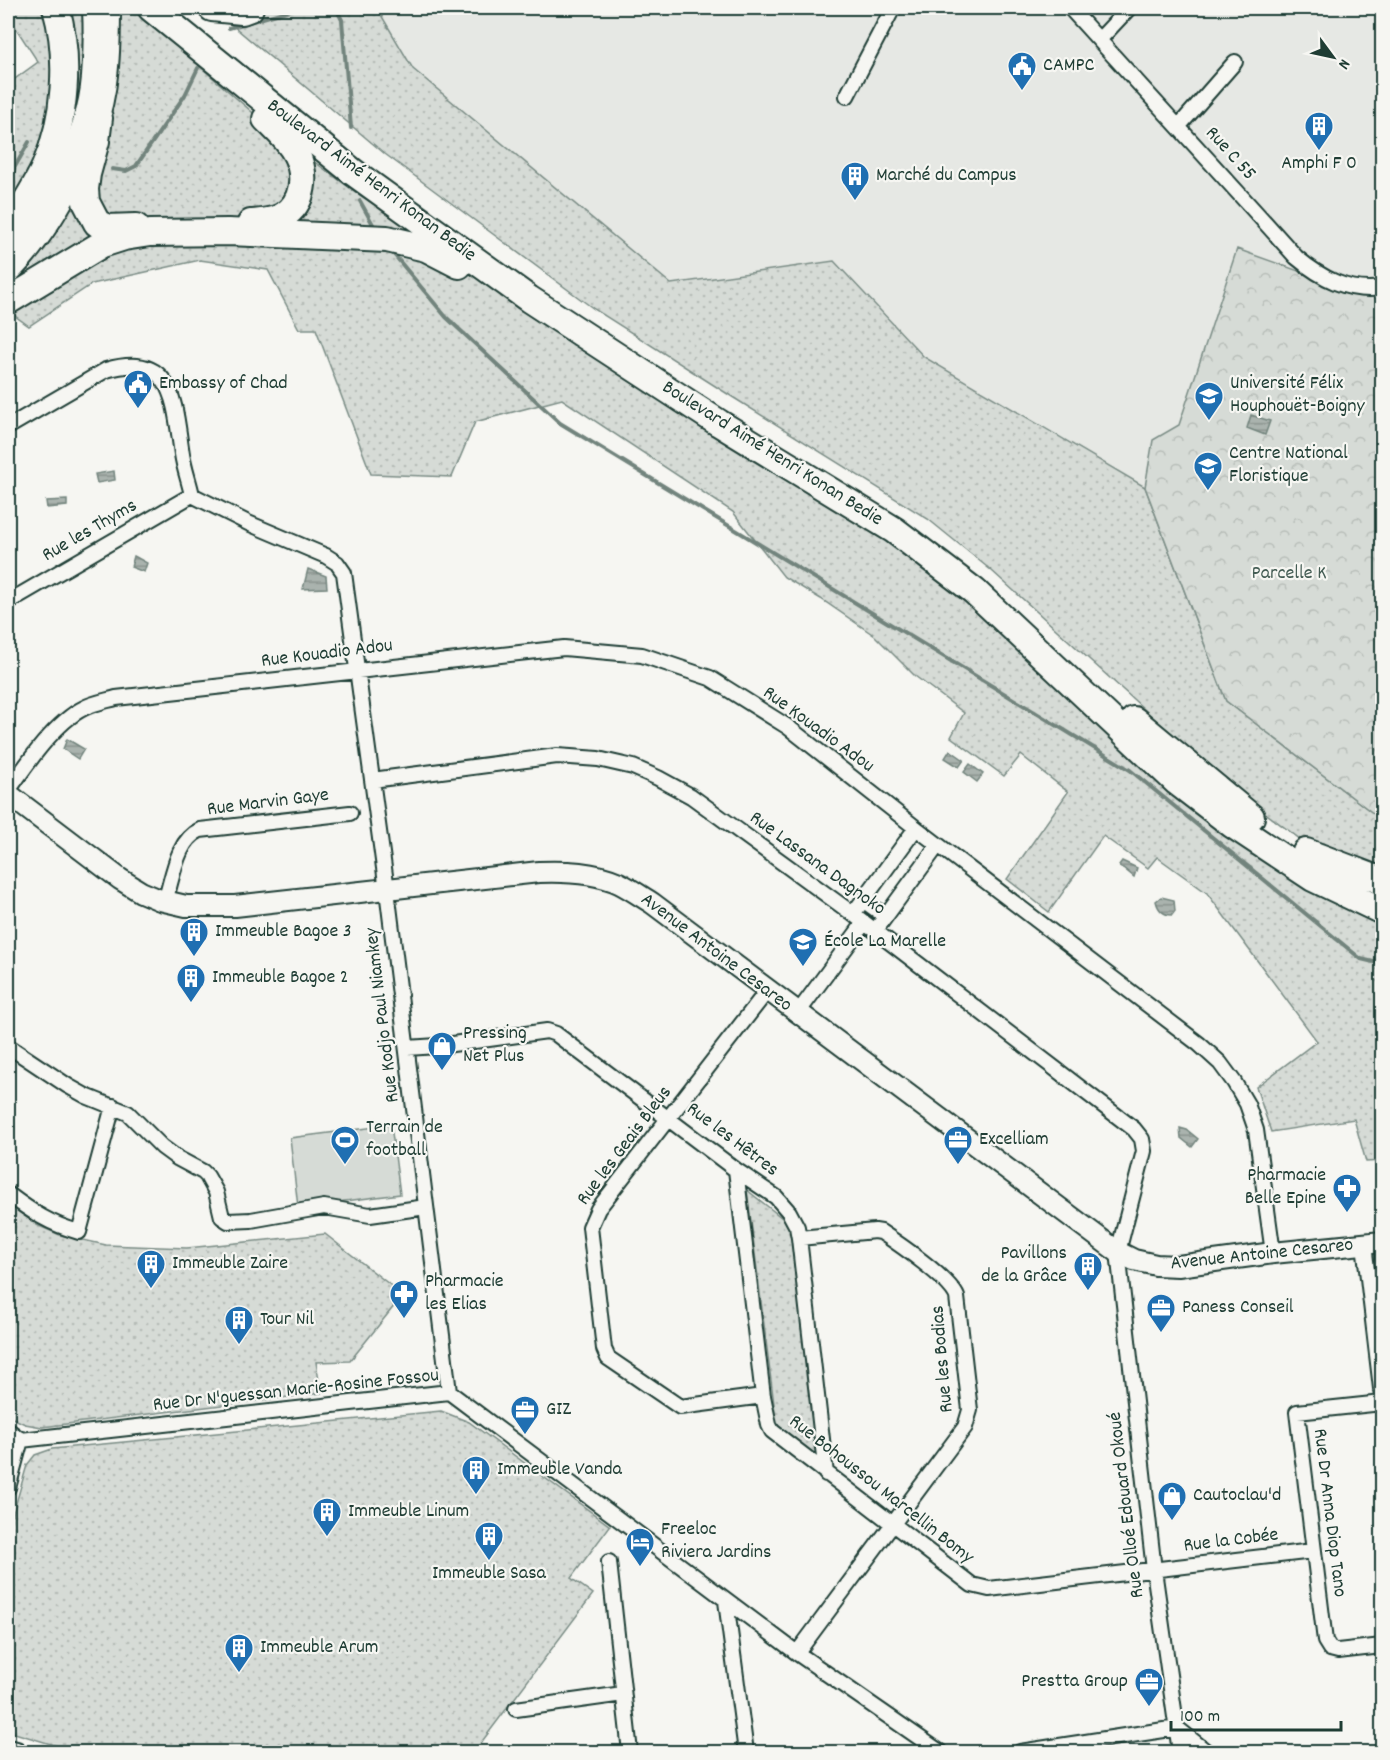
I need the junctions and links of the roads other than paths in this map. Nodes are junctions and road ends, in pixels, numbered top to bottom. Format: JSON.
{"nodes":[{"id":1,"x":56,"y":8,"type":"edge"},
{"id":2,"x":104,"y":8,"type":"edge"},
{"id":3,"x":212,"y":8,"type":"edge"},
{"id":4,"x":250,"y":8,"type":"edge"},
{"id":5,"x":893,"y":8,"type":"edge"},
{"id":6,"x":1070,"y":8,"type":"edge"},
{"id":7,"x":1129,"y":8,"type":"edge"},
{"id":8,"x":165,"y":13,"type":"edge"},
{"id":9,"x":1099,"y":40,"type":"junction"},
{"id":10,"x":1235,"y":62,"type":"dead end"},
{"id":11,"x":847,"y":96,"type":"dead end"},
{"id":12,"x":99,"y":118,"type":"junction"},
{"id":13,"x":1179,"y":126,"type":"junction"},
{"id":14,"x":356,"y":166,"type":"junction"},
{"id":15,"x":8,"y":230,"type":"edge"},
{"id":16,"x":8,"y":248,"type":"edge"},
{"id":17,"x":8,"y":274,"type":"edge"},
{"id":18,"x":1383,"y":288,"type":"edge"},
{"id":19,"x":529,"y":299,"type":"junction"},
{"id":20,"x":8,"y":301,"type":"edge"},
{"id":21,"x":8,"y":427,"type":"edge"},
{"id":22,"x":192,"y":495,"type":"junction"},
{"id":23,"x":8,"y":602,"type":"edge"},
{"id":24,"x":358,"y":669,"type":"junction"},
{"id":25,"x":372,"y":780,"type":"junction"},
{"id":26,"x":8,"y":793,"type":"edge"},
{"id":27,"x":350,"y":813,"type":"dead end"},
{"id":28,"x":916,"y":828,"type":"junction"},
{"id":29,"x":938,"y":845,"type":"junction"},
{"id":30,"x":1306,"y":852,"type":"junction"},
{"id":31,"x":1383,"y":881,"type":"edge"},
{"id":32,"x":387,"y":890,"type":"junction"},
{"id":33,"x":1383,"y":895,"type":"edge"},
{"id":34,"x":863,"y":900,"type":"junction"},
{"id":35,"x":165,"y":902,"type":"junction"},
{"id":36,"x":1383,"y":911,"type":"edge"},
{"id":37,"x":885,"y":916,"type":"junction"},
{"id":38,"x":864,"y":922,"type":"junction"},
{"id":39,"x":767,"y":991,"type":"junction"},
{"id":40,"x":797,"y":1014,"type":"junction"},
{"id":41,"x":8,"y":1046,"type":"edge"},
{"id":42,"x":407,"y":1048,"type":"junction"},
{"id":43,"x":113,"y":1106,"type":"junction"},
{"id":44,"x":669,"y":1118,"type":"junction"},
{"id":45,"x":736,"y":1170,"type":"junction"},
{"id":46,"x":8,"y":1194,"type":"edge"},
{"id":47,"x":426,"y":1207,"type":"junction"},
{"id":48,"x":799,"y":1238,"type":"junction"},
{"id":49,"x":1373,"y":1243,"type":"edge"},
{"id":50,"x":1118,"y":1252,"type":"junction"},
{"id":51,"x":1273,"y":1253,"type":"junction"},
{"id":52,"x":449,"y":1392,"type":"junction"},
{"id":53,"x":763,"y":1396,"type":"junction"},
{"id":54,"x":1383,"y":1397,"type":"edge"},
{"id":55,"x":1383,"y":1403,"type":"edge"},
{"id":56,"x":8,"y":1430,"type":"edge"},
{"id":57,"x":21,"y":1440,"type":"junction"},
{"id":58,"x":826,"y":1474,"type":"junction"},
{"id":59,"x":8,"y":1488,"type":"edge"},
{"id":60,"x":894,"y":1525,"type":"junction"},
{"id":61,"x":1313,"y":1551,"type":"junction"},
{"id":62,"x":609,"y":1562,"type":"dead end"},
{"id":63,"x":1154,"y":1570,"type":"junction"},
{"id":64,"x":726,"y":1601,"type":"junction"},
{"id":65,"x":1383,"y":1646,"type":"edge"},
{"id":66,"x":797,"y":1653,"type":"junction"},
{"id":67,"x":623,"y":1694,"type":"junction"},
{"id":68,"x":516,"y":1709,"type":"dead end"},
{"id":69,"x":1177,"y":1728,"type":"junction"},
{"id":70,"x":8,"y":1750,"type":"edge"},
{"id":71,"x":16,"y":1752,"type":"edge"},
{"id":72,"x":630,"y":1752,"type":"edge"},
{"id":73,"x":746,"y":1752,"type":"edge"},
{"id":74,"x":940,"y":1752,"type":"edge"},
{"id":75,"x":1020,"y":1752,"type":"edge"},
{"id":76,"x":1180,"y":1752,"type":"edge"},
{"id":77,"x":1207,"y":1752,"type":"edge"}],
"edges":[{"from":1,"to":15,"type":"highway"},
{"from":2,"to":12,"type":"street"},
{"from":2,"to":16,"type":"street"},
{"from":3,"to":4,"type":"highway"},
{"from":5,"to":11,"type":"street"},
{"from":6,"to":9,"type":"street","name":"Rue C 55"},
{"from":7,"to":9,"type":"street"},
{"from":8,"to":12,"type":"highway"},
{"from":8,"to":14,"type":"highway","name":"Boulevard Aimé Henri Konan Bedie"},
{"from":8,"to":14,"type":"highway","name":"Boulevard Aimé Henri Konan Bedie"},
{"from":9,"to":13,"type":"street","name":"Rue C 55"},
{"from":10,"to":13,"type":"street"},
{"from":12,"to":17,"type":"street"},
{"from":13,"to":18,"type":"street","name":"Rue C 55"},
{"from":14,"to":19,"type":"highway","name":"Boulevard Aimé Henri Konan Bedie"},
{"from":14,"to":30,"type":"highway","name":"Boulevard Aimé Henri Konan Bedie"},
{"from":19,"to":20,"type":"highway"},
{"from":19,"to":36,"type":"highway","name":"Boulevard Aimé Henri Konan Bedie"},
{"from":21,"to":22,"type":"street"},
{"from":22,"to":23,"type":"street","name":"Rue les Thyms"},
{"from":22,"to":24,"type":"street","name":"Rue Kodjo Paul Niamkey"},
{"from":24,"to":25,"type":"street","name":"Rue Kodjo Paul Niamkey"},
{"from":24,"to":26,"type":"street","name":"Rue Kouadio Adou"},
{"from":24,"to":28,"type":"street","name":"Rue Kouadio Adou"},
{"from":25,"to":32,"type":"street","name":"Rue Kodjo Paul Niamkey"},
{"from":25,"to":38,"type":"street","name":"Rue Lassana Dagnoko"},
{"from":26,"to":35,"type":"street","name":"Avenue Antoine Cesareo"},
{"from":27,"to":35,"type":"street","name":"Rue Marvin Gaye"},
{"from":28,"to":29,"type":"street","name":"Rue Kouadio Adou"},
{"from":28,"to":34,"type":"street"},
{"from":29,"to":37,"type":"street"},
{"from":29,"to":51,"type":"street","name":"Rue Kouadio Adou"},
{"from":30,"to":31,"type":"highway"},
{"from":30,"to":33,"type":"highway","name":"Boulevard Aimé Henri Konan Bedie"},
{"from":32,"to":35,"type":"street","name":"Avenue Antoine Cesareo"},
{"from":32,"to":39,"type":"street","name":"Avenue Antoine Cesareo"},
{"from":32,"to":42,"type":"street","name":"Rue Kodjo Paul Niamkey"},
{"from":34,"to":37,"type":"street"},
{"from":34,"to":38,"type":"street"},
{"from":37,"to":38,"type":"street"},
{"from":38,"to":40,"type":"street"},
{"from":38,"to":50,"type":"street","name":"Rue Lassana Dagnoko"},
{"from":39,"to":40,"type":"street","name":"Avenue Antoine Cesareo"},
{"from":39,"to":44,"type":"street","name":"Rue les Geais Bleus"},
{"from":40,"to":50,"type":"street","name":"Avenue Antoine Cesareo"},
{"from":41,"to":43,"type":"street"},
{"from":42,"to":44,"type":"street","name":"Rue les Hêtres"},
{"from":42,"to":47,"type":"street","name":"Rue Kodjo Paul Niamkey"},
{"from":43,"to":46,"type":"street"},
{"from":43,"to":47,"type":"street"},
{"from":44,"to":45,"type":"street","name":"Rue les Hêtres"},
{"from":44,"to":53,"type":"street","name":"Rue les Geais Bleus"},
{"from":45,"to":48,"type":"street","name":"Rue les Hêtres"},
{"from":45,"to":53,"type":"street","name":"Rue Bohoussou Marcellin Bomy"},
{"from":47,"to":52,"type":"street","name":"Rue Kodjo Paul Niamkey"},
{"from":48,"to":58,"type":"street","name":"Rue les Hêtres"},
{"from":48,"to":60,"type":"street","name":"Rue les Bodias"},
{"from":49,"to":51,"type":"street","name":"Avenue Antoine Cesareo"},
{"from":49,"to":54,"type":"street"},
{"from":50,"to":51,"type":"street","name":"Avenue Antoine Cesareo"},
{"from":50,"to":63,"type":"street","name":"Rue Olloé Edouard Okoué"},
{"from":52,"to":57,"type":"street","name":"Rue Dr N'guessan Marie-Rosine Fossou"},
{"from":52,"to":64,"type":"street","name":"Rue Dr N'guessan Marie-Rosine Fossou"},
{"from":53,"to":58,"type":"street","name":"Rue Bohoussou Marcellin Bomy"},
{"from":55,"to":61,"type":"street","name":"Rue Dr Anna Diop Tano"},
{"from":56,"to":57,"type":"street"},
{"from":57,"to":59,"type":"street"},
{"from":58,"to":60,"type":"street","name":"Rue Bohoussou Marcellin Bomy"},
{"from":60,"to":63,"type":"street","name":"Rue Bohoussou Marcellin Bomy"},
{"from":60,"to":66,"type":"street","name":"Rue les Bodias"},
{"from":61,"to":63,"type":"street","name":"Rue la Cobée"},
{"from":61,"to":65,"type":"street","name":"Rue Dr Anna Diop Tano"},
{"from":62,"to":67,"type":"street"},
{"from":63,"to":69,"type":"street","name":"Rue Olloé Edouard Okoué"},
{"from":64,"to":66,"type":"street","name":"Rue Dr N'guessan Marie-Rosine Fossou"},
{"from":64,"to":73,"type":"street"},
{"from":66,"to":74,"type":"street","name":"Rue Dr N'guessan Marie-Rosine Fossou"},
{"from":67,"to":68,"type":"street"},
{"from":67,"to":72,"type":"street"},
{"from":69,"to":75,"type":"street"},
{"from":69,"to":76,"type":"street","name":"Rue Olloé Edouard Okoué"},
{"from":69,"to":77,"type":"street"},
{"from":70,"to":71,"type":"street"}]}
